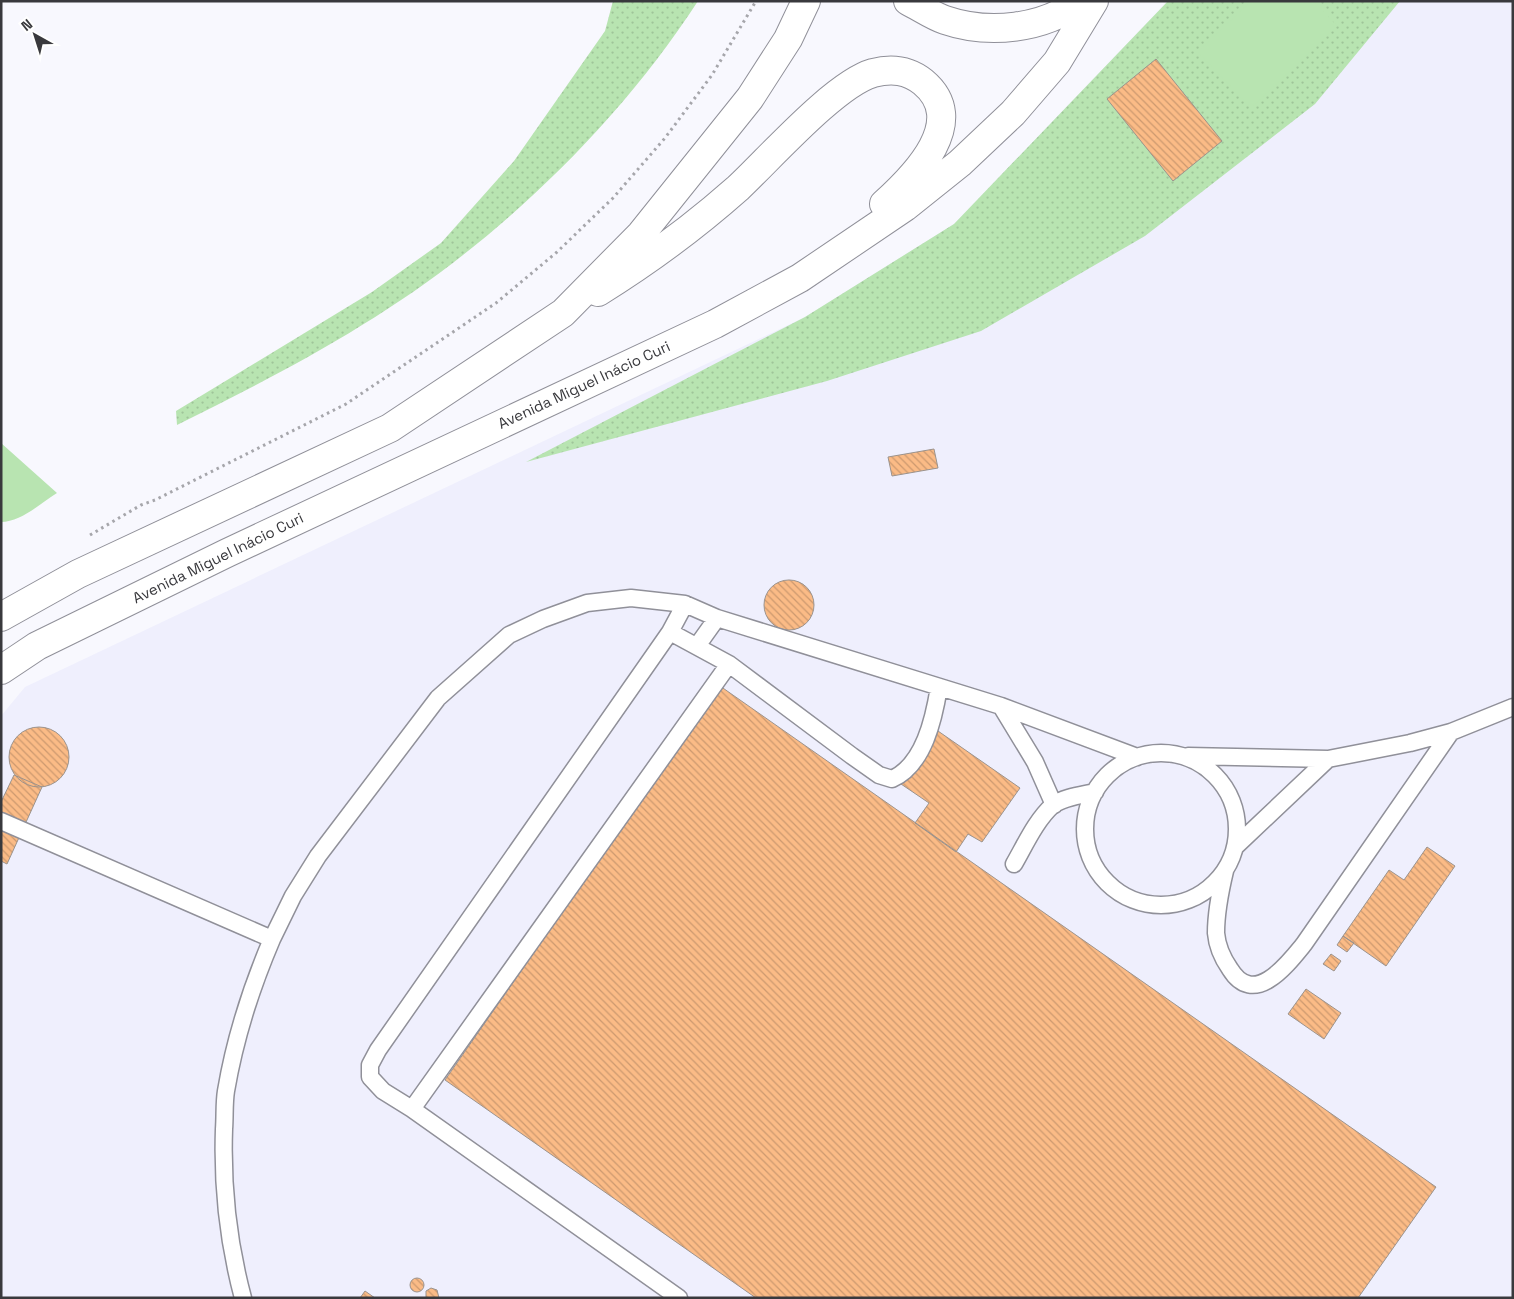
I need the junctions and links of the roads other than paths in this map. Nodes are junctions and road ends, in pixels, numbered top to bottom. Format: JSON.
{"nodes":[{"id":1,"x":806,"y":1,"type":"edge"},
{"id":2,"x":908,"y":1,"type":"edge"},
{"id":3,"x":1080,"y":1,"type":"edge"},
{"id":4,"x":1094,"y":1,"type":"edge"},
{"id":5,"x":800,"y":278,"type":"junction"},
{"id":6,"x":563,"y":313,"type":"junction"},
{"id":7,"x":685,"y":604,"type":"junction"},
{"id":8,"x":1,"y":617,"type":"edge"},
{"id":9,"x":717,"y":618,"type":"junction"},
{"id":10,"x":670,"y":632,"type":"junction"},
{"id":11,"x":697,"y":646,"type":"junction"},
{"id":12,"x":729,"y":664,"type":"junction"},
{"id":13,"x":1,"y":670,"type":"edge"},
{"id":14,"x":939,"y":687,"type":"junction"},
{"id":15,"x":1001,"y":706,"type":"junction"},
{"id":16,"x":1513,"y":707,"type":"edge"},
{"id":17,"x":1451,"y":732,"type":"junction"},
{"id":18,"x":1182,"y":756,"type":"junction"},
{"id":19,"x":1137,"y":757,"type":"junction"},
{"id":20,"x":1328,"y":759,"type":"junction"},
{"id":21,"x":1095,"y":792,"type":"junction"},
{"id":22,"x":1054,"y":804,"type":"junction"},
{"id":23,"x":1,"y":821,"type":"edge"},
{"id":24,"x":1235,"y":847,"type":"junction"},
{"id":25,"x":1014,"y":864,"type":"dead end"},
{"id":26,"x":1225,"y":872,"type":"junction"},
{"id":27,"x":272,"y":939,"type":"junction"},
{"id":28,"x":412,"y":1109,"type":"junction"},
{"id":29,"x":243,"y":1298,"type":"edge"},
{"id":30,"x":679,"y":1298,"type":"edge"}],
"edges":[{"from":1,"to":6,"type":"street"},
{"from":2,"to":3,"type":"street"},
{"from":4,"to":5,"type":"street","name":"Avenida Miguel Inácio Curi"},
{"from":5,"to":6,"type":"street"},
{"from":5,"to":13,"type":"street","name":"Avenida Miguel Inácio Curi"},
{"from":6,"to":8,"type":"street"},
{"from":7,"to":9,"type":"lane"},
{"from":7,"to":10,"type":"lane"},
{"from":7,"to":27,"type":"lane"},
{"from":9,"to":11,"type":"lane"},
{"from":9,"to":14,"type":"lane"},
{"from":10,"to":11,"type":"lane"},
{"from":10,"to":28,"type":"lane"},
{"from":11,"to":12,"type":"lane"},
{"from":12,"to":14,"type":"lane"},
{"from":12,"to":28,"type":"lane"},
{"from":14,"to":15,"type":"lane"},
{"from":15,"to":19,"type":"lane"},
{"from":15,"to":22,"type":"lane"},
{"from":16,"to":17,"type":"lane"},
{"from":17,"to":20,"type":"lane"},
{"from":17,"to":26,"type":"lane"},
{"from":18,"to":19,"type":"lane"},
{"from":18,"to":20,"type":"lane"},
{"from":18,"to":24,"type":"lane"},
{"from":19,"to":21,"type":"lane"},
{"from":20,"to":24,"type":"lane"},
{"from":21,"to":22,"type":"lane"},
{"from":21,"to":26,"type":"lane"},
{"from":22,"to":25,"type":"lane"},
{"from":23,"to":27,"type":"lane"},
{"from":24,"to":26,"type":"lane"},
{"from":27,"to":29,"type":"lane"},
{"from":28,"to":30,"type":"lane"}]}
